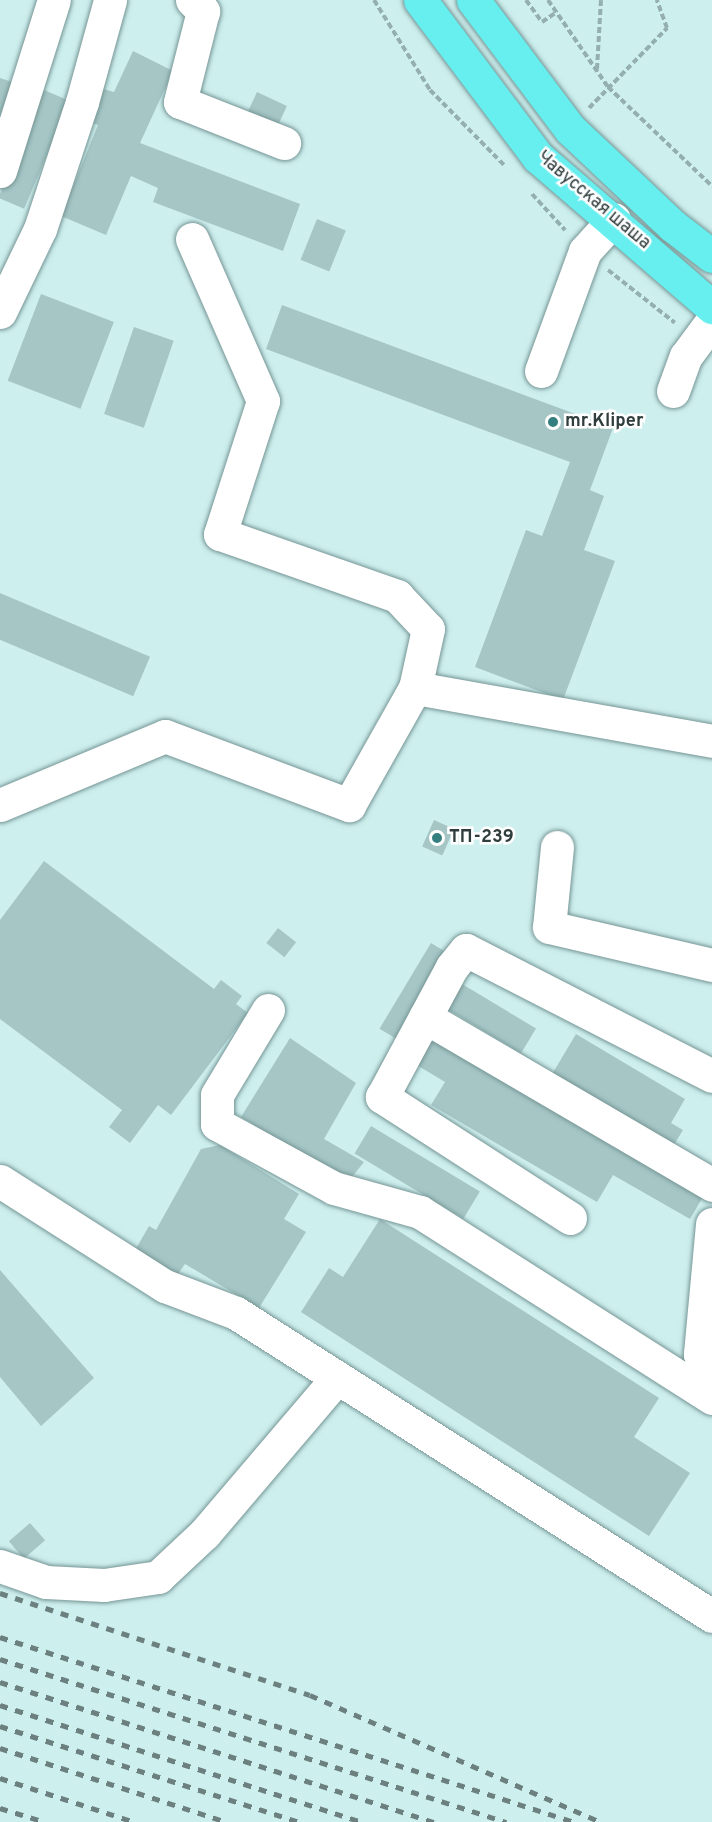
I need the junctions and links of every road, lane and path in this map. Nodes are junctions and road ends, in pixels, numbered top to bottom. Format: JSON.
{"nodes":[{"id":1,"x":54,"y":0,"type":"edge"},
{"id":2,"x":110,"y":0,"type":"edge"},
{"id":3,"x":192,"y":0,"type":"edge"},
{"id":4,"x":420,"y":0,"type":"edge"},
{"id":5,"x":473,"y":0,"type":"edge"},
{"id":6,"x":526,"y":0,"type":"edge"},
{"id":7,"x":548,"y":0,"type":"edge"},
{"id":8,"x":601,"y":0,"type":"edge"},
{"id":9,"x":657,"y":0,"type":"edge"},
{"id":10,"x":557,"y":12,"type":"junction"},
{"id":11,"x":597,"y":70,"type":"junction"},
{"id":12,"x":608,"y":87,"type":"junction"},
{"id":13,"x":284,"y":142,"type":"dead end"},
{"id":14,"x":0,"y":171,"type":"edge"},
{"id":15,"x":712,"y":186,"type":"edge"},
{"id":16,"x":614,"y":219,"type":"junction"},
{"id":17,"x":192,"y":239,"type":"dead end"},
{"id":18,"x":712,"y":256,"type":"edge"},
{"id":19,"x":712,"y":307,"type":"edge"},
{"id":20,"x":0,"y":312,"type":"edge"},
{"id":21,"x":712,"y":321,"type":"edge"},
{"id":22,"x":542,"y":371,"type":"dead end"},
{"id":23,"x":673,"y":391,"type":"dead end"},
{"id":24,"x":416,"y":688,"type":"junction"},
{"id":25,"x":712,"y":741,"type":"edge"},
{"id":26,"x":0,"y":805,"type":"edge"},
{"id":27,"x":557,"y":847,"type":"dead end"},
{"id":28,"x":712,"y":965,"type":"edge"},
{"id":29,"x":268,"y":1010,"type":"dead end"},
{"id":30,"x":425,"y":1017,"type":"junction"},
{"id":31,"x":712,"y":1076,"type":"edge"},
{"id":32,"x":0,"y":1181,"type":"edge"},
{"id":33,"x":712,"y":1185,"type":"edge"},
{"id":34,"x":570,"y":1218,"type":"dead end"},
{"id":35,"x":712,"y":1224,"type":"edge"},
{"id":36,"x":712,"y":1363,"type":"edge"},
{"id":37,"x":337,"y":1378,"type":"junction"},
{"id":38,"x":712,"y":1398,"type":"edge"},
{"id":39,"x":0,"y":1566,"type":"edge"},
{"id":40,"x":712,"y":1616,"type":"edge"}],
"edges":[{"from":1,"to":14,"type":"lane"},
{"from":2,"to":20,"type":"lane"},
{"from":3,"to":13,"type":"lane"},
{"from":4,"to":16,"type":"main road","name":"Чавусская шаша"},
{"from":5,"to":18,"type":"main road","name":"Чавусская шаша"},
{"from":6,"to":10,"type":"path"},
{"from":7,"to":10,"type":"path"},
{"from":8,"to":11,"type":"path"},
{"from":9,"to":12,"type":"path"},
{"from":10,"to":11,"type":"path"},
{"from":11,"to":12,"type":"path"},
{"from":12,"to":15,"type":"path"},
{"from":16,"to":19,"type":"main road","name":"Чавусская шаша"},
{"from":16,"to":22,"type":"lane"},
{"from":17,"to":24,"type":"lane"},
{"from":21,"to":23,"type":"lane"},
{"from":24,"to":25,"type":"lane"},
{"from":24,"to":26,"type":"lane"},
{"from":27,"to":28,"type":"lane"},
{"from":29,"to":38,"type":"lane"},
{"from":30,"to":31,"type":"lane"},
{"from":30,"to":33,"type":"lane"},
{"from":30,"to":34,"type":"lane"},
{"from":32,"to":37,"type":"lane"},
{"from":35,"to":36,"type":"lane"},
{"from":37,"to":39,"type":"lane"},
{"from":37,"to":40,"type":"lane"}]}
